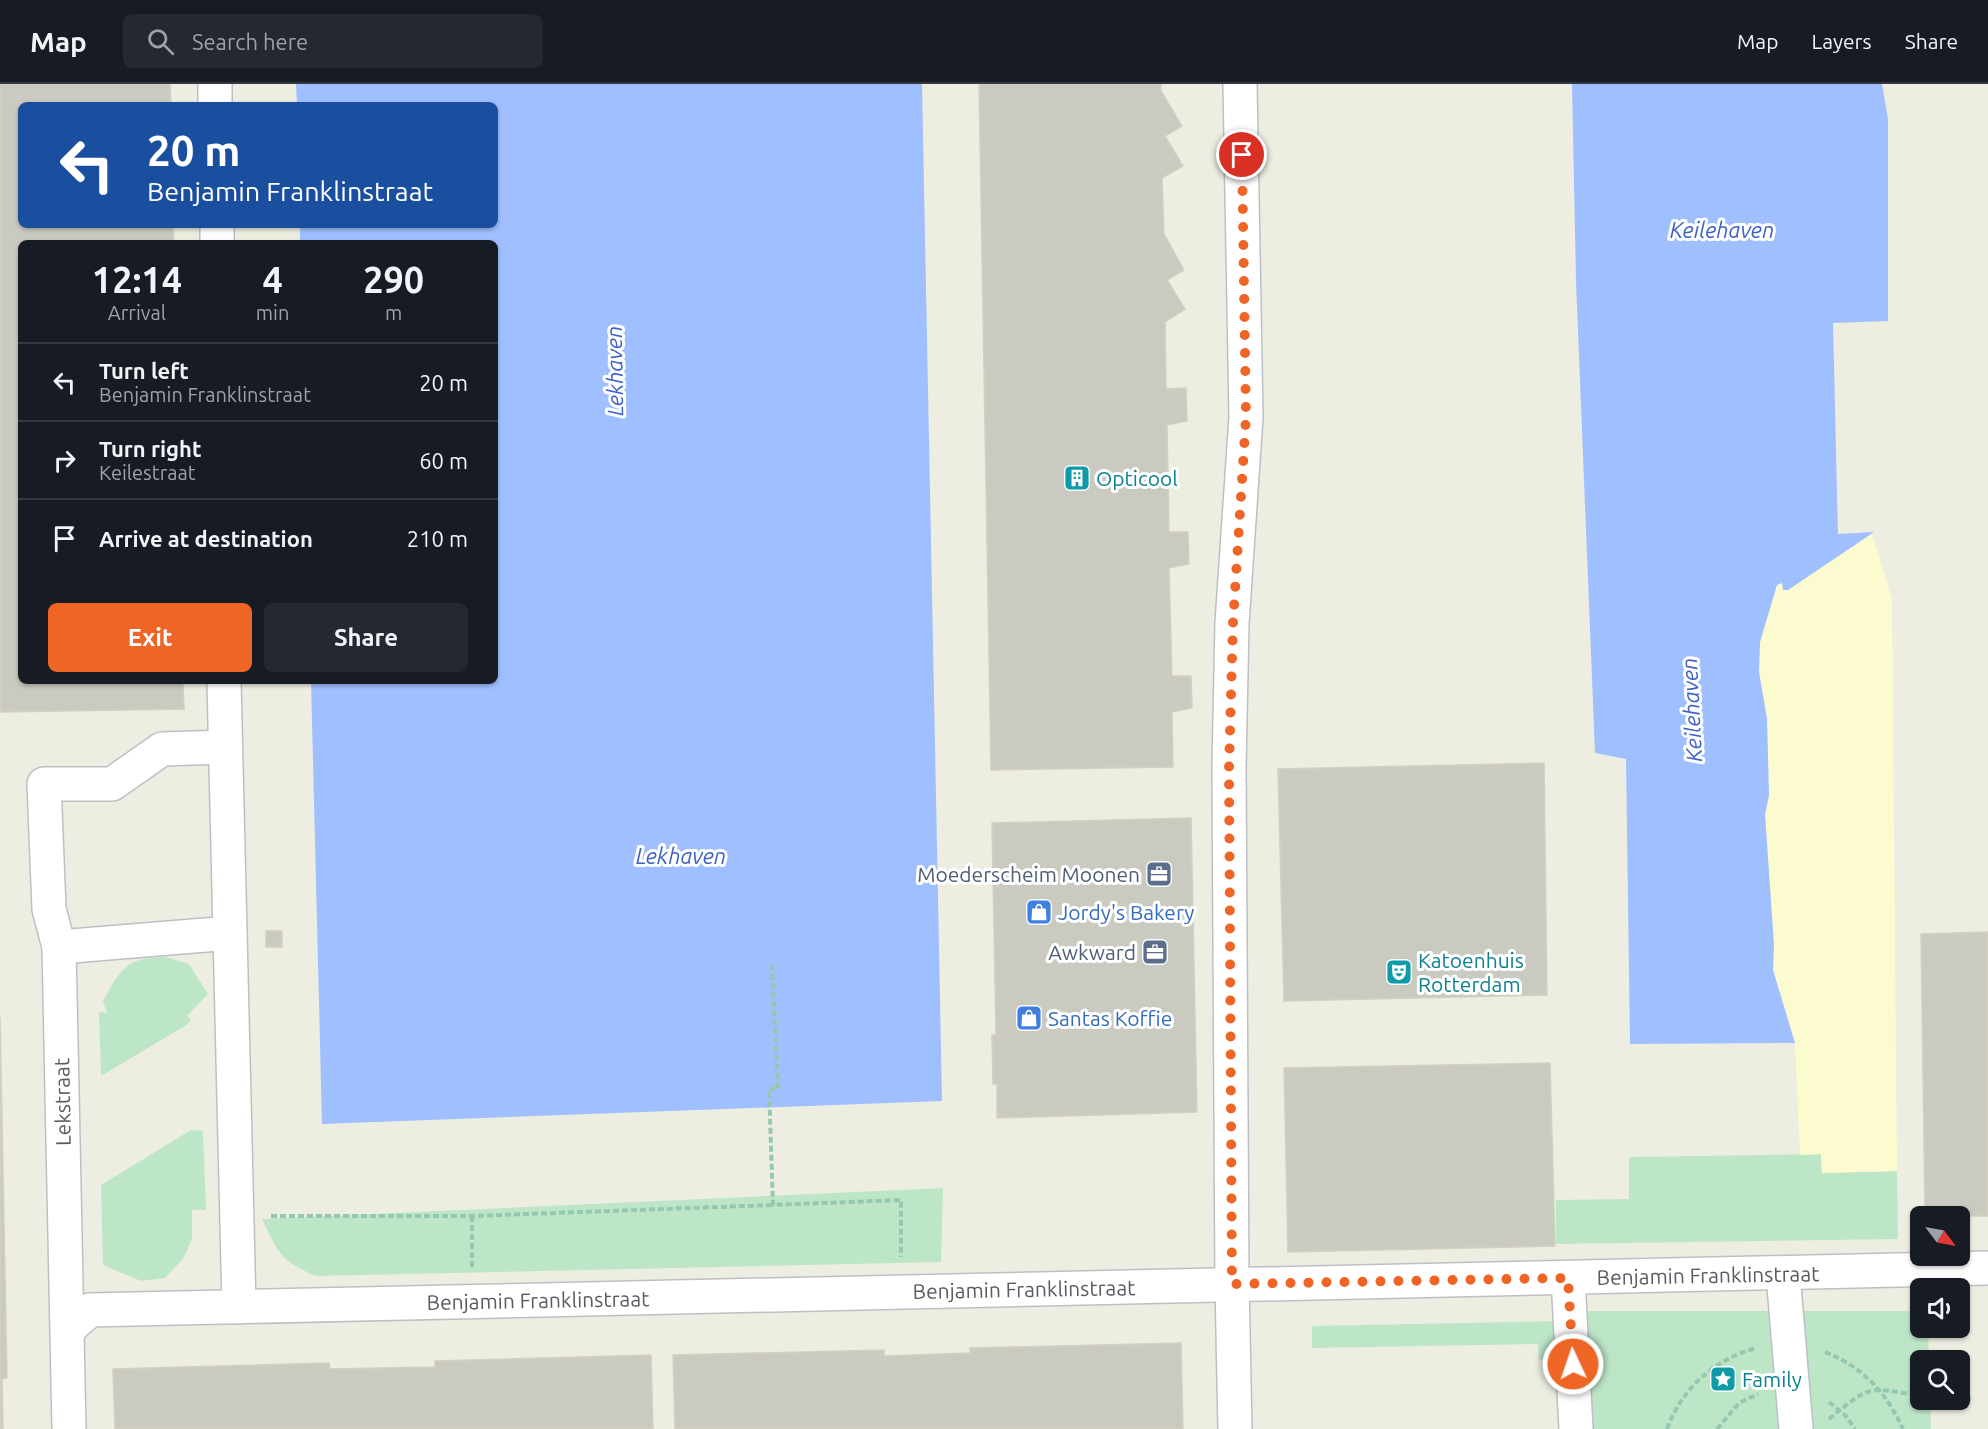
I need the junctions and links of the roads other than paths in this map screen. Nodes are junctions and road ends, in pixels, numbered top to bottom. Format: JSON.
{"nodes":[{"id":1,"x":215,"y":84,"type":"edge"},
{"id":2,"x":1240,"y":84,"type":"edge"},
{"id":3,"x":215,"y":102,"type":"edge"},
{"id":4,"x":224,"y":684,"type":"edge"},
{"id":5,"x":225,"y":747,"type":"junction"},
{"id":6,"x":230,"y":933,"type":"junction"},
{"id":7,"x":58,"y":947,"type":"junction"},
{"id":8,"x":1988,"y":1268,"type":"edge"},
{"id":9,"x":1783,"y":1274,"type":"junction"},
{"id":10,"x":1568,"y":1278,"type":"junction"},
{"id":11,"x":1232,"y":1284,"type":"junction"},
{"id":12,"x":239,"y":1306,"type":"junction"},
{"id":13,"x":68,"y":1329,"type":"junction"},
{"id":14,"x":1810,"y":1426,"type":"edge"},
{"id":15,"x":69,"y":1429,"type":"edge"},
{"id":16,"x":1235,"y":1429,"type":"edge"},
{"id":17,"x":1576,"y":1429,"type":"edge"}],
"edges":[{"from":1,"to":3,"type":"street"},
{"from":2,"to":11,"type":"street"},
{"from":4,"to":5,"type":"street"},
{"from":5,"to":6,"type":"street"},
{"from":5,"to":7,"type":"street","name":"Lekstraat"},
{"from":6,"to":7,"type":"street"},
{"from":6,"to":12,"type":"street"},
{"from":7,"to":13,"type":"street","name":"Lekstraat"},
{"from":8,"to":9,"type":"street","name":"Benjamin Franklinstraat"},
{"from":9,"to":10,"type":"street","name":"Benjamin Franklinstraat"},
{"from":9,"to":14,"type":"street"},
{"from":10,"to":11,"type":"street","name":"Benjamin Franklinstraat"},
{"from":10,"to":17,"type":"street"},
{"from":11,"to":12,"type":"street","name":"Benjamin Franklinstraat"},
{"from":11,"to":16,"type":"street"},
{"from":12,"to":13,"type":"street","name":"Benjamin Franklinstraat"},
{"from":13,"to":15,"type":"street","name":"Lekstraat"}]}
